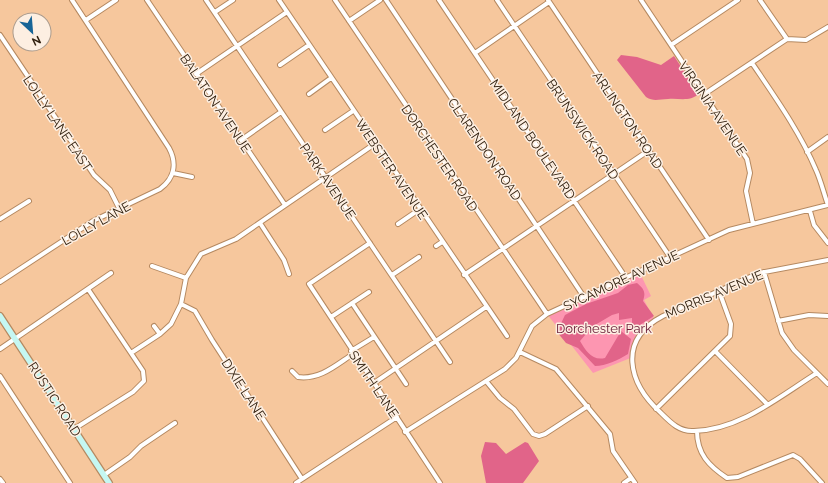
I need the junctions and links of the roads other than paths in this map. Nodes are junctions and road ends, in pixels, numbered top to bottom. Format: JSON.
{"nodes":[{"id":1,"x":72,"y":0,"type":"edge"},
{"id":2,"x":116,"y":0,"type":"edge"},
{"id":3,"x":147,"y":0,"type":"edge"},
{"id":4,"x":206,"y":0,"type":"edge"},
{"id":5,"x":233,"y":0,"type":"edge"},
{"id":6,"x":279,"y":0,"type":"edge"},
{"id":7,"x":335,"y":0,"type":"edge"},
{"id":8,"x":380,"y":0,"type":"edge"},
{"id":9,"x":386,"y":0,"type":"edge"},
{"id":10,"x":439,"y":0,"type":"edge"},
{"id":11,"x":497,"y":0,"type":"edge"},
{"id":12,"x":641,"y":0,"type":"edge"},
{"id":13,"x":738,"y":0,"type":"edge"},
{"id":14,"x":760,"y":0,"type":"edge"},
{"id":15,"x":549,"y":1,"type":"edge"},
{"id":16,"x":215,"y":12,"type":"junction"},
{"id":17,"x":287,"y":12,"type":"junction"},
{"id":18,"x":86,"y":20,"type":"junction"},
{"id":19,"x":349,"y":21,"type":"junction"},
{"id":20,"x":514,"y":26,"type":"junction"},
{"id":21,"x":828,"y":27,"type":"edge"},
{"id":22,"x":0,"y":35,"type":"edge"},
{"id":23,"x":787,"y":39,"type":"junction"},
{"id":24,"x":309,"y":45,"type":"junction"},
{"id":25,"x":671,"y":45,"type":"junction"},
{"id":26,"x":238,"y":46,"type":"junction"},
{"id":27,"x":475,"y":53,"type":"junction"},
{"id":28,"x":752,"y":62,"type":"junction"},
{"id":29,"x":280,"y":65,"type":"dead end"},
{"id":30,"x":196,"y":74,"type":"junction"},
{"id":31,"x":331,"y":78,"type":"junction"},
{"id":32,"x":309,"y":94,"type":"dead end"},
{"id":33,"x":703,"y":95,"type":"junction"},
{"id":34,"x":353,"y":111,"type":"junction"},
{"id":35,"x":281,"y":112,"type":"junction"},
{"id":36,"x":325,"y":130,"type":"dead end"},
{"id":37,"x":828,"y":137,"type":"edge"},
{"id":38,"x":241,"y":140,"type":"junction"},
{"id":39,"x":376,"y":143,"type":"junction"},
{"id":40,"x":648,"y":151,"type":"junction"},
{"id":41,"x":807,"y":152,"type":"junction"},
{"id":42,"x":173,"y":173,"type":"junction"},
{"id":43,"x":614,"y":174,"type":"junction"},
{"id":44,"x":192,"y":177,"type":"dead end"},
{"id":45,"x":326,"y":178,"type":"junction"},
{"id":46,"x":29,"y":201,"type":"dead end"},
{"id":47,"x":574,"y":201,"type":"junction"},
{"id":48,"x":285,"y":205,"type":"junction"},
{"id":49,"x":828,"y":205,"type":"edge"},
{"id":50,"x":120,"y":208,"type":"junction"},
{"id":51,"x":420,"y":209,"type":"junction"},
{"id":52,"x":810,"y":211,"type":"junction"},
{"id":53,"x":0,"y":219,"type":"edge"},
{"id":54,"x":260,"y":223,"type":"junction"},
{"id":55,"x":398,"y":224,"type":"dead end"},
{"id":56,"x":753,"y":224,"type":"junction"},
{"id":57,"x":537,"y":226,"type":"junction"},
{"id":58,"x":708,"y":240,"type":"junction"},
{"id":59,"x":442,"y":242,"type":"junction"},
{"id":60,"x":370,"y":243,"type":"junction"},
{"id":61,"x":828,"y":243,"type":"edge"},
{"id":62,"x":436,"y":246,"type":"dead end"},
{"id":63,"x":502,"y":249,"type":"junction"},
{"id":64,"x":419,"y":257,"type":"dead end"},
{"id":65,"x":670,"y":257,"type":"junction"},
{"id":66,"x":828,"y":260,"type":"edge"},
{"id":67,"x":152,"y":266,"type":"dead end"},
{"id":68,"x":764,"y":272,"type":"junction"},
{"id":69,"x":111,"y":273,"type":"dead end"},
{"id":70,"x":289,"y":274,"type":"dead end"},
{"id":71,"x":464,"y":275,"type":"junction"},
{"id":72,"x":392,"y":276,"type":"junction"},
{"id":73,"x":186,"y":278,"type":"junction"},
{"id":74,"x":626,"y":278,"type":"junction"},
{"id":75,"x":0,"y":282,"type":"edge"},
{"id":76,"x":88,"y":289,"type":"junction"},
{"id":77,"x":719,"y":291,"type":"junction"},
{"id":78,"x":369,"y":292,"type":"dead end"},
{"id":79,"x":584,"y":297,"type":"junction"},
{"id":80,"x":352,"y":303,"type":"junction"},
{"id":81,"x":181,"y":304,"type":"junction"},
{"id":82,"x":486,"y":307,"type":"junction"},
{"id":83,"x":547,"y":314,"type":"junction"},
{"id":84,"x":0,"y":316,"type":"edge"},
{"id":85,"x":828,"y":316,"type":"edge"},
{"id":86,"x":331,"y":317,"type":"junction"},
{"id":87,"x":778,"y":321,"type":"junction"},
{"id":88,"x":154,"y":326,"type":"dead end"},
{"id":89,"x":160,"y":334,"type":"junction"},
{"id":90,"x":507,"y":336,"type":"dead end"},
{"id":91,"x":374,"y":337,"type":"junction"},
{"id":92,"x":15,"y":338,"type":"junction"},
{"id":93,"x":437,"y":341,"type":"junction"},
{"id":94,"x":0,"y":349,"type":"edge"},
{"id":95,"x":715,"y":351,"type":"junction"},
{"id":96,"x":352,"y":352,"type":"junction"},
{"id":97,"x":520,"y":352,"type":"junction"},
{"id":98,"x":131,"y":353,"type":"junction"},
{"id":99,"x":450,"y":362,"type":"dead end"},
{"id":100,"x":395,"y":369,"type":"junction"},
{"id":101,"x":292,"y":371,"type":"dead end"},
{"id":102,"x":817,"y":373,"type":"junction"},
{"id":103,"x":0,"y":376,"type":"edge"},
{"id":104,"x":486,"y":381,"type":"junction"},
{"id":105,"x":374,"y":383,"type":"junction"},
{"id":106,"x":406,"y":384,"type":"dead end"},
{"id":107,"x":828,"y":384,"type":"edge"},
{"id":108,"x":767,"y":404,"type":"junction"},
{"id":109,"x":588,"y":406,"type":"junction"},
{"id":110,"x":656,"y":409,"type":"junction"},
{"id":111,"x":397,"y":417,"type":"junction"},
{"id":112,"x":175,"y":423,"type":"dead end"},
{"id":113,"x":74,"y":430,"type":"junction"},
{"id":114,"x":697,"y":431,"type":"junction"},
{"id":115,"x":405,"y":432,"type":"junction"},
{"id":116,"x":104,"y":475,"type":"junction"},
{"id":117,"x":0,"y":478,"type":"edge"},
{"id":118,"x":631,"y":478,"type":"junction"},
{"id":119,"x":302,"y":479,"type":"junction"},
{"id":120,"x":3,"y":483,"type":"edge"},
{"id":121,"x":70,"y":483,"type":"edge"},
{"id":122,"x":109,"y":483,"type":"edge"},
{"id":123,"x":296,"y":483,"type":"edge"},
{"id":124,"x":440,"y":483,"type":"edge"},
{"id":125,"x":624,"y":483,"type":"edge"},
{"id":126,"x":635,"y":483,"type":"edge"},
{"id":127,"x":822,"y":483,"type":"edge"}],
"edges":[{"from":1,"to":18,"type":"street"},
{"from":2,"to":18,"type":"street"},
{"from":3,"to":30,"type":"street","name":"BALATON AVENUE"},
{"from":4,"to":16,"type":"street","name":"PARK AVENUE"},
{"from":5,"to":16,"type":"street"},
{"from":6,"to":17,"type":"street","name":"WEBSTER AVENUE"},
{"from":7,"to":19,"type":"street","name":"DORCHESTER ROAD"},
{"from":8,"to":19,"type":"street"},
{"from":9,"to":57,"type":"street","name":"CLARENDON ROAD"},
{"from":10,"to":27,"type":"street","name":"MIDLAND BOULEVARD"},
{"from":11,"to":20,"type":"street","name":"BRUNSWICK ROAD"},
{"from":12,"to":25,"type":"street","name":"VIRGINIA AVENUE"},
{"from":13,"to":25,"type":"street"},
{"from":14,"to":23,"type":"street"},
{"from":15,"to":20,"type":"street"},
{"from":15,"to":40,"type":"street","name":"ARLINGTON ROAD"},
{"from":16,"to":26,"type":"street","name":"PARK AVENUE"},
{"from":17,"to":24,"type":"street","name":"WEBSTER AVENUE"},
{"from":17,"to":26,"type":"street"},
{"from":18,"to":42,"type":"street"},
{"from":19,"to":63,"type":"street","name":"DORCHESTER ROAD"},
{"from":20,"to":27,"type":"street"},
{"from":20,"to":43,"type":"street","name":"BRUNSWICK ROAD"},
{"from":21,"to":23,"type":"street"},
{"from":22,"to":50,"type":"street","name":"LOLLY LANE EAST"},
{"from":23,"to":28,"type":"street"},
{"from":24,"to":29,"type":"street"},
{"from":24,"to":31,"type":"street","name":"WEBSTER AVENUE"},
{"from":25,"to":33,"type":"street","name":"VIRGINIA AVENUE"},
{"from":26,"to":30,"type":"street"},
{"from":26,"to":35,"type":"street","name":"PARK AVENUE"},
{"from":27,"to":47,"type":"street","name":"MIDLAND BOULEVARD"},
{"from":28,"to":33,"type":"street"},
{"from":28,"to":41,"type":"street"},
{"from":30,"to":38,"type":"street","name":"BALATON AVENUE"},
{"from":31,"to":32,"type":"street"},
{"from":31,"to":34,"type":"street","name":"WEBSTER AVENUE"},
{"from":33,"to":56,"type":"street","name":"VIRGINIA AVENUE"},
{"from":34,"to":36,"type":"street"},
{"from":34,"to":39,"type":"street","name":"WEBSTER AVENUE"},
{"from":35,"to":38,"type":"street"},
{"from":35,"to":45,"type":"street","name":"PARK AVENUE"},
{"from":37,"to":41,"type":"street"},
{"from":38,"to":48,"type":"street","name":"BALATON AVENUE"},
{"from":39,"to":45,"type":"street"},
{"from":39,"to":51,"type":"street","name":"WEBSTER AVENUE"},
{"from":40,"to":43,"type":"street"},
{"from":40,"to":58,"type":"street","name":"ARLINGTON ROAD"},
{"from":41,"to":49,"type":"street"},
{"from":42,"to":44,"type":"street"},
{"from":42,"to":50,"type":"street","name":"LOLLY LANE"},
{"from":43,"to":47,"type":"street"},
{"from":43,"to":65,"type":"street","name":"BRUNSWICK ROAD"},
{"from":45,"to":48,"type":"street"},
{"from":45,"to":60,"type":"street","name":"PARK AVENUE"},
{"from":46,"to":53,"type":"street"},
{"from":47,"to":57,"type":"street"},
{"from":47,"to":74,"type":"street","name":"MIDLAND BOULEVARD"},
{"from":48,"to":54,"type":"street"},
{"from":49,"to":52,"type":"street","name":"SYCAMORE AVENUE"},
{"from":50,"to":75,"type":"street","name":"LOLLY LANE"},
{"from":51,"to":55,"type":"street"},
{"from":51,"to":59,"type":"street","name":"WEBSTER AVENUE"},
{"from":52,"to":56,"type":"street","name":"SYCAMORE AVENUE"},
{"from":52,"to":61,"type":"street"},
{"from":54,"to":70,"type":"street"},
{"from":54,"to":73,"type":"street"},
{"from":56,"to":58,"type":"street","name":"SYCAMORE AVENUE"},
{"from":57,"to":63,"type":"street"},
{"from":57,"to":79,"type":"street","name":"CLARENDON ROAD"},
{"from":58,"to":65,"type":"street","name":"SYCAMORE AVENUE"},
{"from":59,"to":62,"type":"street"},
{"from":59,"to":71,"type":"street","name":"WEBSTER AVENUE"},
{"from":60,"to":72,"type":"street","name":"PARK AVENUE"},
{"from":60,"to":86,"type":"street","name":"SMITH LANE"},
{"from":63,"to":71,"type":"street"},
{"from":63,"to":83,"type":"street","name":"DORCHESTER ROAD"},
{"from":64,"to":72,"type":"street"},
{"from":65,"to":74,"type":"street","name":"SYCAMORE AVENUE"},
{"from":66,"to":68,"type":"street","name":"MORRIS AVENUE"},
{"from":67,"to":73,"type":"street"},
{"from":68,"to":77,"type":"street","name":"MORRIS AVENUE"},
{"from":68,"to":87,"type":"street"},
{"from":69,"to":76,"type":"street"},
{"from":71,"to":82,"type":"street","name":"WEBSTER AVENUE"},
{"from":72,"to":93,"type":"street","name":"PARK AVENUE"},
{"from":73,"to":81,"type":"street"},
{"from":74,"to":79,"type":"street","name":"SYCAMORE AVENUE"},
{"from":76,"to":92,"type":"street"},
{"from":76,"to":98,"type":"street"},
{"from":77,"to":95,"type":"street"},
{"from":77,"to":110,"type":"street","name":"MORRIS AVENUE"},
{"from":78,"to":80,"type":"street"},
{"from":79,"to":83,"type":"street","name":"SYCAMORE AVENUE"},
{"from":80,"to":86,"type":"street"},
{"from":80,"to":91,"type":"street"},
{"from":81,"to":89,"type":"street"},
{"from":81,"to":119,"type":"street","name":"DIXIE LANE"},
{"from":82,"to":90,"type":"street","name":"WEBSTER AVENUE"},
{"from":82,"to":93,"type":"street"},
{"from":83,"to":97,"type":"street","name":"SYCAMORE AVENUE"},
{"from":84,"to":92,"type":"street","name":"RUSTIC ROAD"},
{"from":85,"to":87,"type":"street"},
{"from":86,"to":96,"type":"street","name":"SMITH LANE"},
{"from":87,"to":102,"type":"street"},
{"from":88,"to":89,"type":"street"},
{"from":89,"to":98,"type":"street"},
{"from":91,"to":96,"type":"street"},
{"from":91,"to":100,"type":"street"},
{"from":92,"to":94,"type":"street"},
{"from":92,"to":113,"type":"street","name":"RUSTIC ROAD"},
{"from":93,"to":99,"type":"street","name":"PARK AVENUE"},
{"from":93,"to":100,"type":"street"},
{"from":95,"to":108,"type":"street"},
{"from":95,"to":110,"type":"street"},
{"from":96,"to":101,"type":"street"},
{"from":96,"to":105,"type":"street","name":"SMITH LANE"},
{"from":97,"to":104,"type":"street","name":"SYCAMORE AVENUE"},
{"from":97,"to":109,"type":"street"},
{"from":98,"to":113,"type":"street"},
{"from":100,"to":105,"type":"street"},
{"from":100,"to":106,"type":"street"},
{"from":102,"to":107,"type":"street"},
{"from":102,"to":108,"type":"street"},
{"from":103,"to":121,"type":"street"},
{"from":104,"to":109,"type":"street"},
{"from":104,"to":115,"type":"street","name":"SYCAMORE AVENUE"},
{"from":105,"to":111,"type":"street","name":"SMITH LANE"},
{"from":108,"to":114,"type":"street"},
{"from":109,"to":118,"type":"street"},
{"from":110,"to":114,"type":"street","name":"MORRIS AVENUE"},
{"from":111,"to":115,"type":"street","name":"SMITH LANE"},
{"from":111,"to":119,"type":"street"},
{"from":112,"to":116,"type":"street"},
{"from":113,"to":116,"type":"street","name":"RUSTIC ROAD"},
{"from":114,"to":127,"type":"street"},
{"from":115,"to":124,"type":"street","name":"SMITH LANE"},
{"from":116,"to":122,"type":"street","name":"RUSTIC ROAD"},
{"from":117,"to":120,"type":"street"},
{"from":118,"to":125,"type":"street"},
{"from":118,"to":126,"type":"street"},
{"from":119,"to":123,"type":"street"}]}
